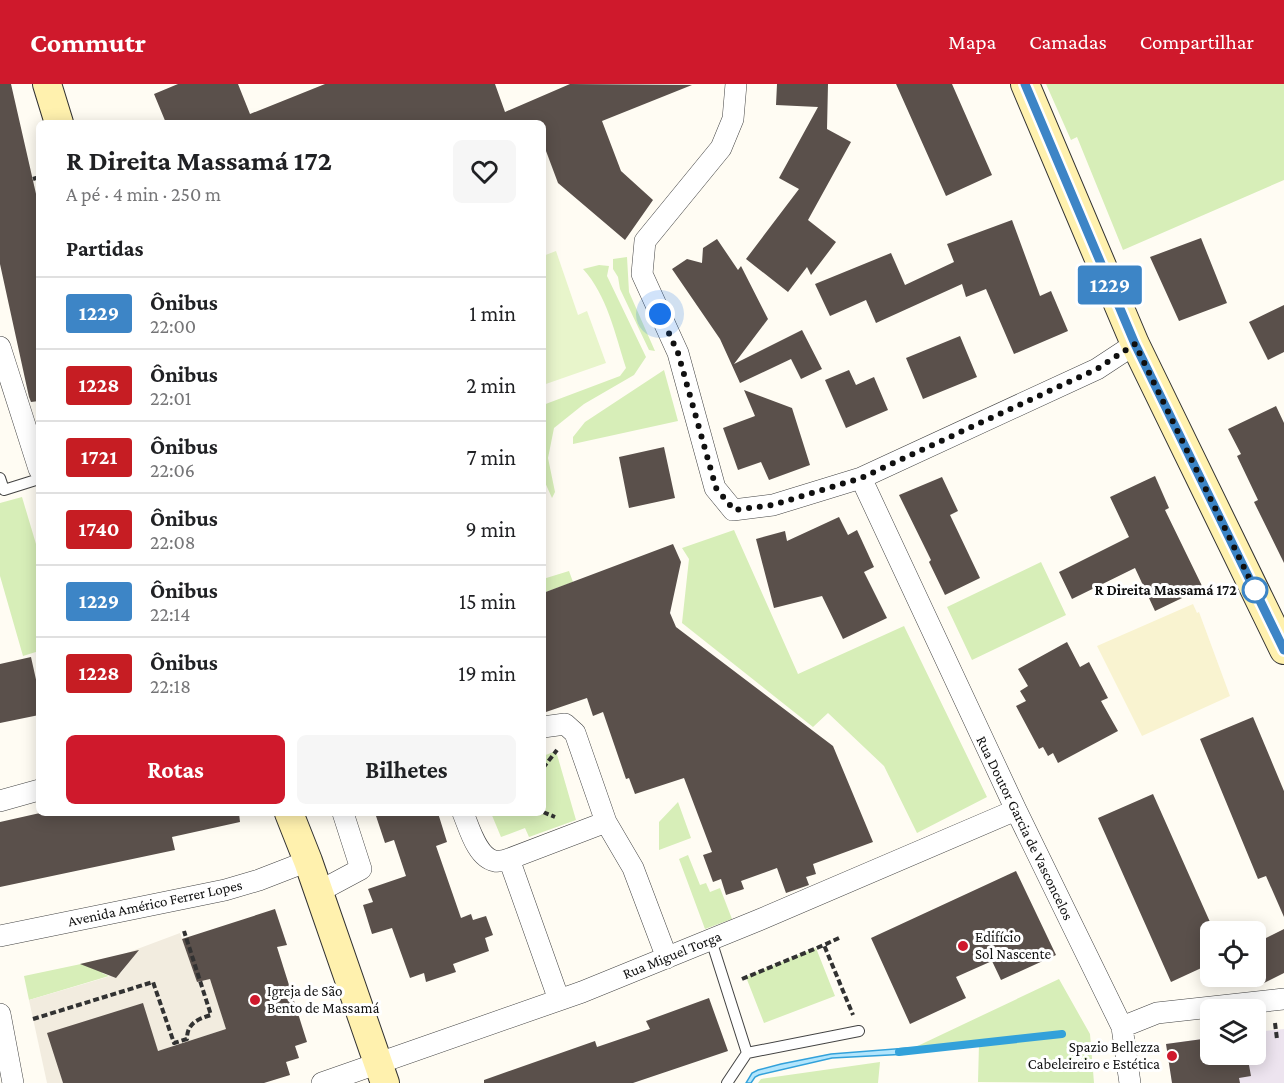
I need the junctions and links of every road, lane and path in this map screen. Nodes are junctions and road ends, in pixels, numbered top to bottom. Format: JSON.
{"nodes":[{"id":1,"x":47,"y":84,"type":"edge"},
{"id":2,"x":736,"y":84,"type":"edge"},
{"id":3,"x":1025,"y":84,"type":"edge"},
{"id":4,"x":58,"y":120,"type":"edge"},
{"id":5,"x":36,"y":178,"type":"edge"},
{"id":6,"x":33,"y":179,"type":"dead end"},
{"id":7,"x":1135,"y":344,"type":"junction"},
{"id":8,"x":0,"y":347,"type":"edge"},
{"id":9,"x":6,"y":389,"type":"edge"},
{"id":10,"x":36,"y":462,"type":"edge"},
{"id":11,"x":0,"y":478,"type":"edge"},
{"id":12,"x":861,"y":478,"type":"junction"},
{"id":13,"x":36,"y":480,"type":"edge"},
{"id":14,"x":1284,"y":650,"type":"edge"},
{"id":15,"x":546,"y":727,"type":"edge"},
{"id":16,"x":36,"y":791,"type":"edge"},
{"id":17,"x":0,"y":801,"type":"edge"},
{"id":18,"x":1016,"y":810,"type":"junction"},
{"id":19,"x":290,"y":816,"type":"edge"},
{"id":20,"x":344,"y":816,"type":"edge"},
{"id":21,"x":465,"y":816,"type":"edge"},
{"id":22,"x":606,"y":822,"type":"junction"},
{"id":23,"x":509,"y":859,"type":"junction"},
{"id":24,"x":308,"y":861,"type":"junction"},
{"id":25,"x":318,"y":892,"type":"junction"},
{"id":26,"x":184,"y":931,"type":"dead end"},
{"id":27,"x":0,"y":936,"type":"edge"},
{"id":28,"x":839,"y":938,"type":"dead end"},
{"id":29,"x":711,"y":940,"type":"junction"},
{"id":30,"x":824,"y":945,"type":"junction"},
{"id":31,"x":673,"y":955,"type":"junction"},
{"id":32,"x":726,"y":985,"type":"junction"},
{"id":33,"x":559,"y":1000,"type":"junction"},
{"id":34,"x":1279,"y":1006,"type":"edge"},
{"id":35,"x":0,"y":1014,"type":"edge"},
{"id":36,"x":33,"y":1018,"type":"dead end"},
{"id":37,"x":1122,"y":1027,"type":"junction"},
{"id":38,"x":859,"y":1031,"type":"joint"},
{"id":39,"x":1277,"y":1039,"type":"dead end"},
{"id":40,"x":747,"y":1053,"type":"junction"},
{"id":41,"x":4,"y":1058,"type":"edge"},
{"id":42,"x":381,"y":1073,"type":"edge"},
{"id":43,"x":13,"y":1083,"type":"edge"},
{"id":44,"x":322,"y":1083,"type":"edge"},
{"id":45,"x":727,"y":1083,"type":"edge"},
{"id":46,"x":1130,"y":1083,"type":"edge"}],
"edges":[{"from":1,"to":4,"type":"main road"},
{"from":2,"to":12,"type":"street"},
{"from":3,"to":7,"type":"main road"},
{"from":5,"to":6,"type":"path"},
{"from":7,"to":12,"type":"street"},
{"from":7,"to":14,"type":"main road"},
{"from":8,"to":9,"type":"street"},
{"from":9,"to":10,"type":"street"},
{"from":11,"to":13,"type":"lane"},
{"from":12,"to":18,"type":"street","name":"Rua Doutor Garcia de Vasconcelos"},
{"from":15,"to":22,"type":"street"},
{"from":16,"to":17,"type":"street"},
{"from":18,"to":29,"type":"street","name":"Rua Miguel Torga"},
{"from":18,"to":37,"type":"street","name":"Rua Doutor Garcia de Vasconcelos"},
{"from":19,"to":24,"type":"main road"},
{"from":20,"to":25,"type":"street"},
{"from":21,"to":23,"type":"street"},
{"from":22,"to":23,"type":"street"},
{"from":22,"to":31,"type":"street"},
{"from":23,"to":33,"type":"street"},
{"from":24,"to":25,"type":"main road"},
{"from":24,"to":27,"type":"street","name":"Avenida Américo Ferrer Lopes"},
{"from":25,"to":42,"type":"main road"},
{"from":26,"to":36,"type":"path"},
{"from":28,"to":30,"type":"path"},
{"from":29,"to":31,"type":"street","name":"Rua Miguel Torga"},
{"from":29,"to":32,"type":"lane"},
{"from":30,"to":32,"type":"path"},
{"from":30,"to":38,"type":"path"},
{"from":31,"to":33,"type":"street","name":"Rua Miguel Torga"},
{"from":32,"to":40,"type":"lane"},
{"from":33,"to":42,"type":"street","name":"Rua Miguel Torga"},
{"from":34,"to":37,"type":"street"},
{"from":34,"to":39,"type":"path"},
{"from":35,"to":41,"type":"street"},
{"from":37,"to":46,"type":"street","name":"Rua Doutor Garcia de Vasconcelos"},
{"from":38,"to":40,"type":"lane"},
{"from":40,"to":45,"type":"lane"},
{"from":41,"to":43,"type":"street"},
{"from":42,"to":44,"type":"street","name":"Rua Miguel Torga"}]}
